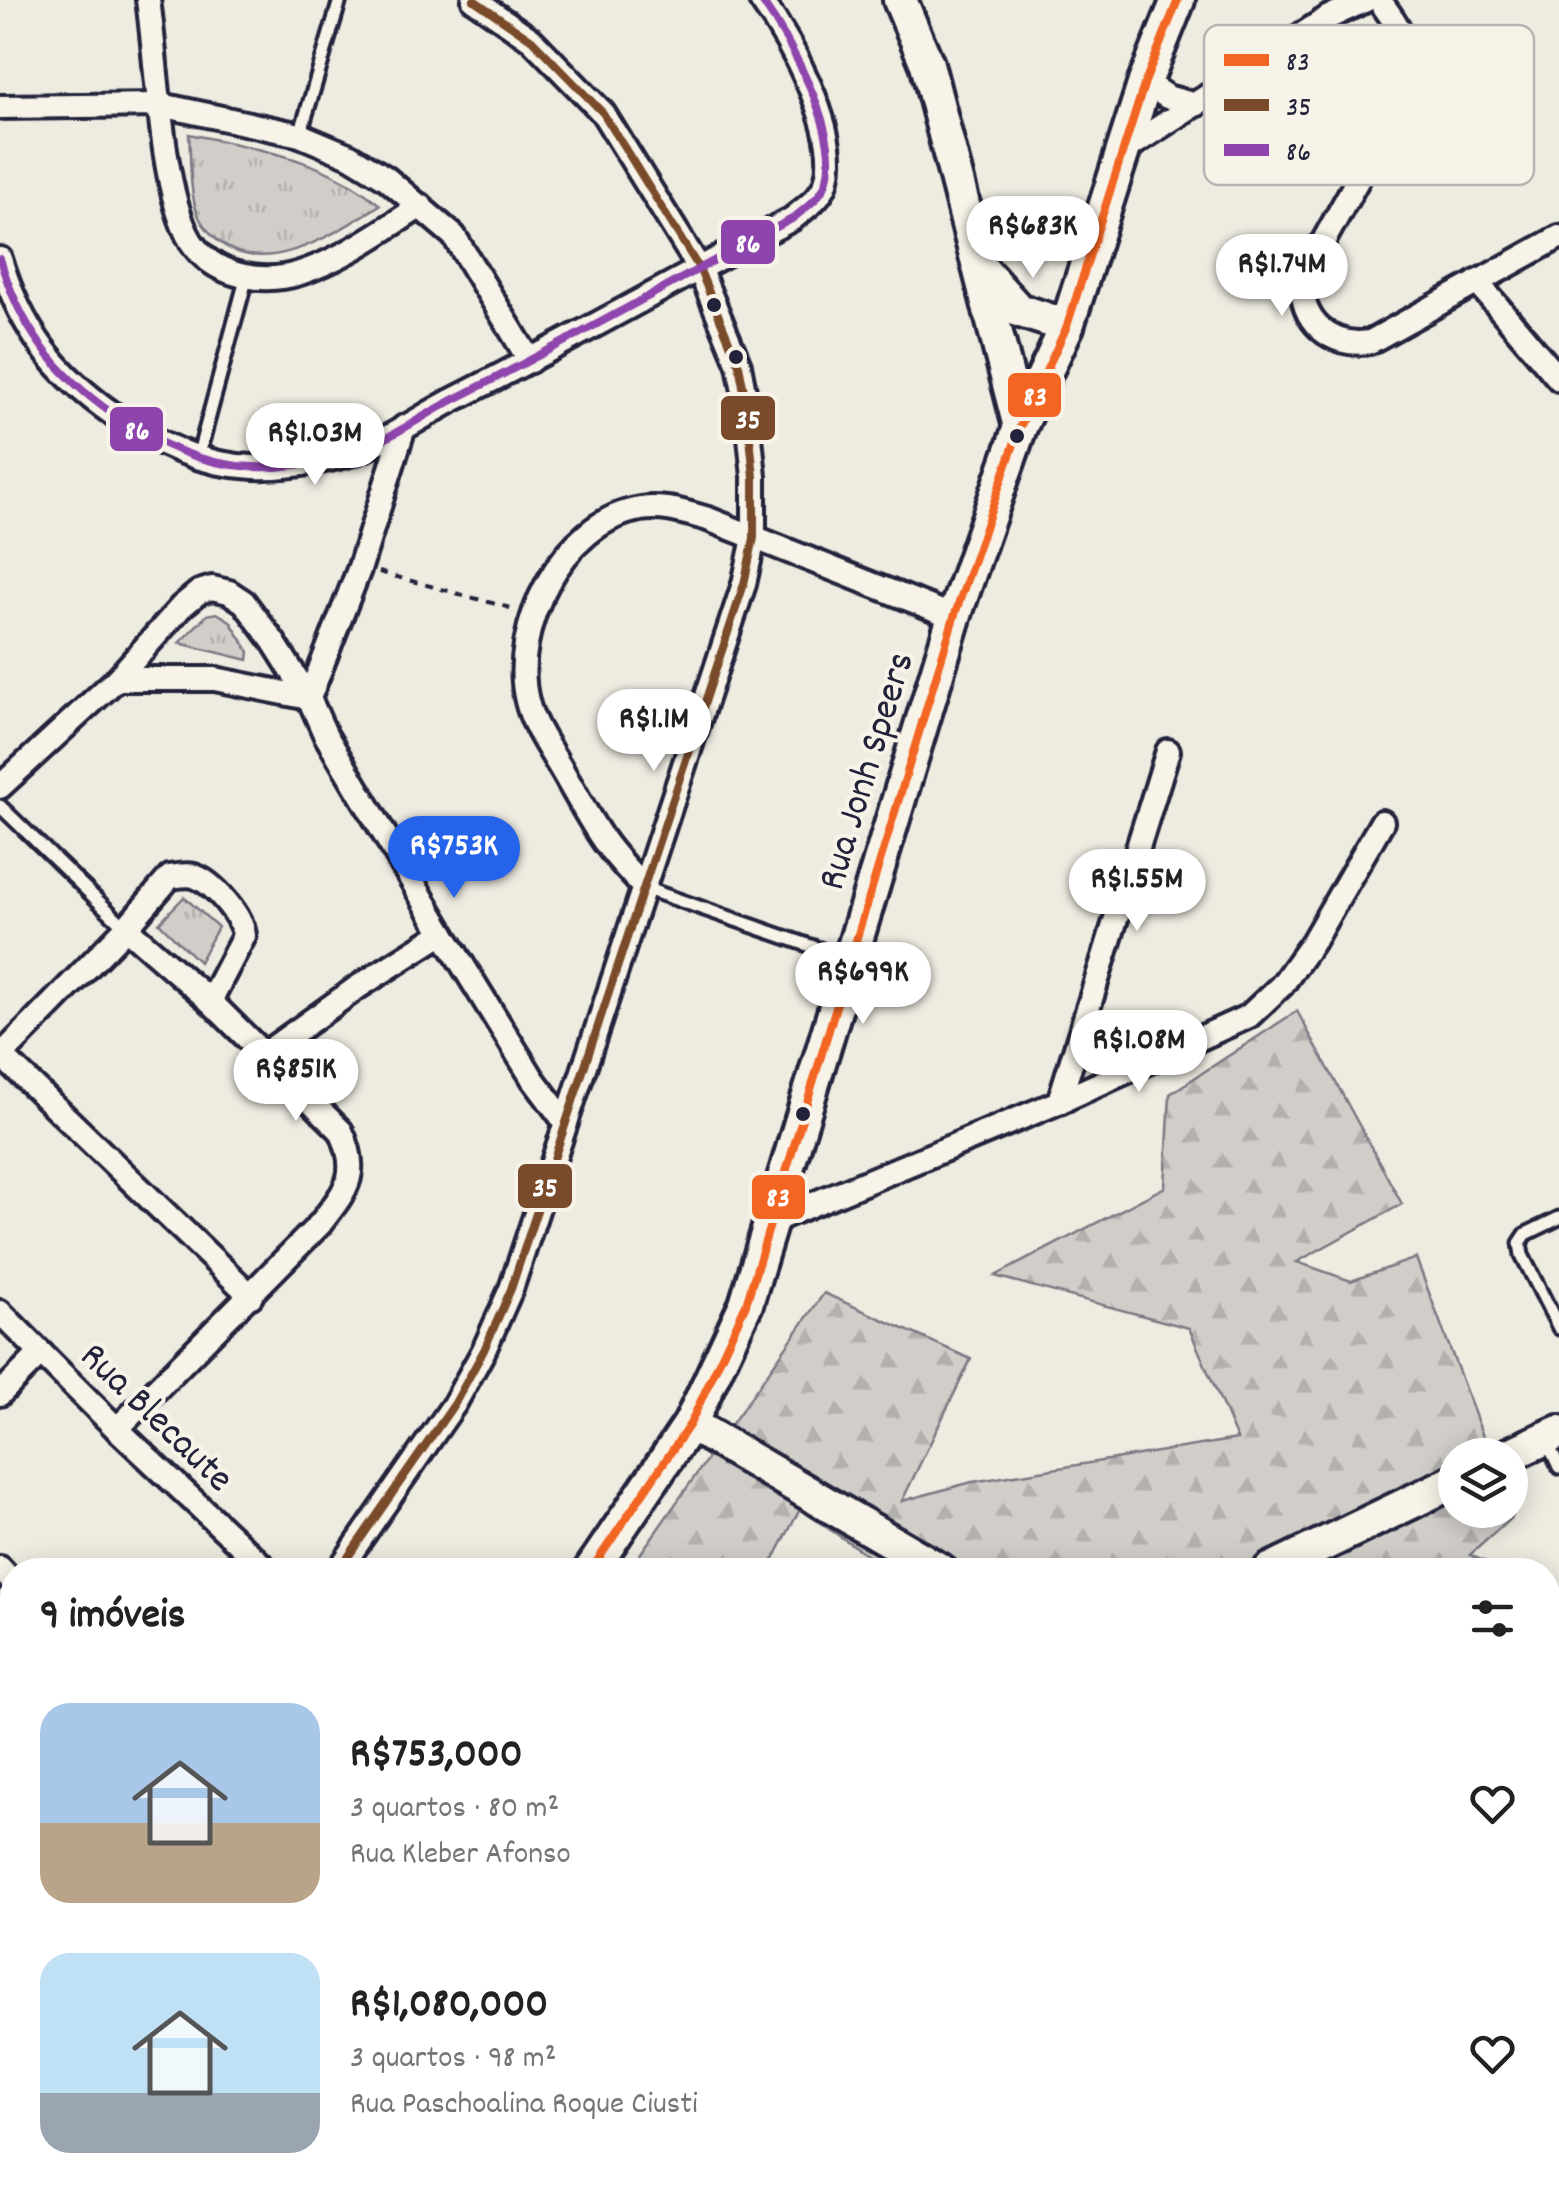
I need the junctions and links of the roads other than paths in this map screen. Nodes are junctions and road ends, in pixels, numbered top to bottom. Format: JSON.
{"nodes":[{"id":1,"x":148,"y":0,"type":"edge"},
{"id":2,"x":340,"y":0,"type":"edge"},
{"id":3,"x":474,"y":0,"type":"edge"},
{"id":4,"x":760,"y":0,"type":"edge"},
{"id":5,"x":900,"y":0,"type":"edge"},
{"id":6,"x":1178,"y":0,"type":"edge"},
{"id":7,"x":1366,"y":0,"type":"edge"},
{"id":8,"x":1378,"y":0,"type":"edge"},
{"id":9,"x":1316,"y":25,"type":"edge"},
{"id":10,"x":1396,"y":25,"type":"edge"},
{"id":11,"x":1145,"y":82,"type":"junction"},
{"id":12,"x":1204,"y":100,"type":"edge"},
{"id":13,"x":161,"y":105,"type":"junction"},
{"id":14,"x":1196,"y":105,"type":"junction"},
{"id":15,"x":0,"y":107,"type":"edge"},
{"id":16,"x":300,"y":135,"type":"junction"},
{"id":17,"x":1123,"y":151,"type":"junction"},
{"id":18,"x":1353,"y":185,"type":"edge"},
{"id":19,"x":421,"y":206,"type":"junction"},
{"id":20,"x":1559,"y":237,"type":"edge"},
{"id":21,"x":0,"y":259,"type":"edge"},
{"id":22,"x":698,"y":268,"type":"junction"},
{"id":23,"x":980,"y":268,"type":"junction"},
{"id":24,"x":246,"y":276,"type":"junction"},
{"id":25,"x":1478,"y":282,"type":"junction"},
{"id":26,"x":1066,"y":326,"type":"junction"},
{"id":27,"x":530,"y":361,"type":"junction"},
{"id":28,"x":1559,"y":379,"type":"edge"},
{"id":29,"x":404,"y":427,"type":"junction"},
{"id":30,"x":1020,"y":428,"type":"junction"},
{"id":31,"x":198,"y":457,"type":"junction"},
{"id":32,"x":754,"y":538,"type":"junction"},
{"id":33,"x":954,"y":617,"type":"junction"},
{"id":34,"x":117,"y":679,"type":"junction"},
{"id":35,"x":309,"y":698,"type":"junction"},
{"id":36,"x":1168,"y":751,"type":"dead end"},
{"id":37,"x":0,"y":787,"type":"edge"},
{"id":38,"x":0,"y":806,"type":"edge"},
{"id":39,"x":1382,"y":822,"type":"dead end"},
{"id":40,"x":644,"y":888,"type":"junction"},
{"id":41,"x":126,"y":928,"type":"junction"},
{"id":42,"x":443,"y":934,"type":"junction"},
{"id":43,"x":851,"y":960,"type":"junction"},
{"id":44,"x":210,"y":1001,"type":"junction"},
{"id":45,"x":263,"y":1055,"type":"junction"},
{"id":46,"x":1,"y":1056,"type":"edge"},
{"id":47,"x":1059,"y":1102,"type":"junction"},
{"id":48,"x":566,"y":1123,"type":"junction"},
{"id":49,"x":1559,"y":1218,"type":"edge"},
{"id":50,"x":772,"y":1221,"type":"junction"},
{"id":51,"x":251,"y":1296,"type":"junction"},
{"id":52,"x":0,"y":1312,"type":"edge"},
{"id":53,"x":1559,"y":1328,"type":"edge"},
{"id":54,"x":41,"y":1353,"type":"junction"},
{"id":55,"x":0,"y":1394,"type":"edge"},
{"id":56,"x":690,"y":1424,"type":"junction"},
{"id":57,"x":118,"y":1430,"type":"junction"},
{"id":58,"x":1555,"y":1445,"type":"edge"},
{"id":59,"x":1528,"y":1451,"type":"edge"},
{"id":60,"x":1438,"y":1489,"type":"edge"},
{"id":61,"x":254,"y":1558,"type":"edge"},
{"id":62,"x":347,"y":1558,"type":"edge"},
{"id":63,"x":599,"y":1558,"type":"edge"},
{"id":64,"x":919,"y":1558,"type":"edge"},
{"id":65,"x":1295,"y":1558,"type":"edge"}],
"edges":[{"from":1,"to":13,"type":"street"},
{"from":2,"to":16,"type":"lane"},
{"from":3,"to":22,"type":"street"},
{"from":4,"to":22,"type":"street"},
{"from":5,"to":23,"type":"main road"},
{"from":6,"to":11,"type":"main road","name":"Rua Jonh Speers"},
{"from":7,"to":9,"type":"street"},
{"from":8,"to":10,"type":"street"},
{"from":11,"to":14,"type":"street"},
{"from":11,"to":17,"type":"main road","name":"Rua Jonh Speers"},
{"from":12,"to":14,"type":"street"},
{"from":13,"to":15,"type":"street"},
{"from":13,"to":16,"type":"street"},
{"from":13,"to":24,"type":"street"},
{"from":14,"to":17,"type":"street"},
{"from":16,"to":19,"type":"street"},
{"from":17,"to":26,"type":"main road","name":"Rua Jonh Speers"},
{"from":18,"to":25,"type":"street"},
{"from":19,"to":24,"type":"street"},
{"from":19,"to":27,"type":"street"},
{"from":20,"to":25,"type":"street"},
{"from":21,"to":31,"type":"street"},
{"from":22,"to":27,"type":"street"},
{"from":22,"to":32,"type":"street"},
{"from":23,"to":26,"type":"main road"},
{"from":23,"to":30,"type":"main road"},
{"from":24,"to":31,"type":"lane"},
{"from":25,"to":28,"type":"street"},
{"from":26,"to":30,"type":"main road","name":"Rua Jonh Speers"},
{"from":27,"to":29,"type":"street"},
{"from":29,"to":31,"type":"street"},
{"from":29,"to":35,"type":"street"},
{"from":30,"to":33,"type":"main road","name":"Rua Jonh Speers"},
{"from":32,"to":33,"type":"street"},
{"from":32,"to":40,"type":"street"},
{"from":32,"to":40,"type":"street"},
{"from":33,"to":43,"type":"main road","name":"Rua Jonh Speers"},
{"from":34,"to":35,"type":"street"},
{"from":34,"to":35,"type":"street"},
{"from":34,"to":37,"type":"street"},
{"from":35,"to":42,"type":"street"},
{"from":36,"to":47,"type":"street"},
{"from":38,"to":41,"type":"lane"},
{"from":39,"to":47,"type":"street"},
{"from":40,"to":43,"type":"lane"},
{"from":40,"to":48,"type":"street"},
{"from":41,"to":44,"type":"street"},
{"from":41,"to":44,"type":"street"},
{"from":41,"to":46,"type":"street"},
{"from":42,"to":45,"type":"street"},
{"from":42,"to":48,"type":"street"},
{"from":43,"to":50,"type":"main road","name":"Rua Jonh Speers"},
{"from":44,"to":45,"type":"street"},
{"from":45,"to":51,"type":"street"},
{"from":46,"to":51,"type":"street"},
{"from":47,"to":50,"type":"street"},
{"from":48,"to":62,"type":"street"},
{"from":49,"to":53,"type":"lane"},
{"from":50,"to":56,"type":"main road","name":"Rua Jonh Speers"},
{"from":51,"to":57,"type":"street"},
{"from":52,"to":54,"type":"street","name":"Rua Blecaute"},
{"from":54,"to":55,"type":"street"},
{"from":54,"to":57,"type":"street","name":"Rua Blecaute"},
{"from":56,"to":63,"type":"main road","name":"Rua Jonh Speers"},
{"from":56,"to":64,"type":"main road"},
{"from":57,"to":61,"type":"street","name":"Rua Blecaute"},
{"from":58,"to":59,"type":"main road"},
{"from":60,"to":65,"type":"main road"}]}
